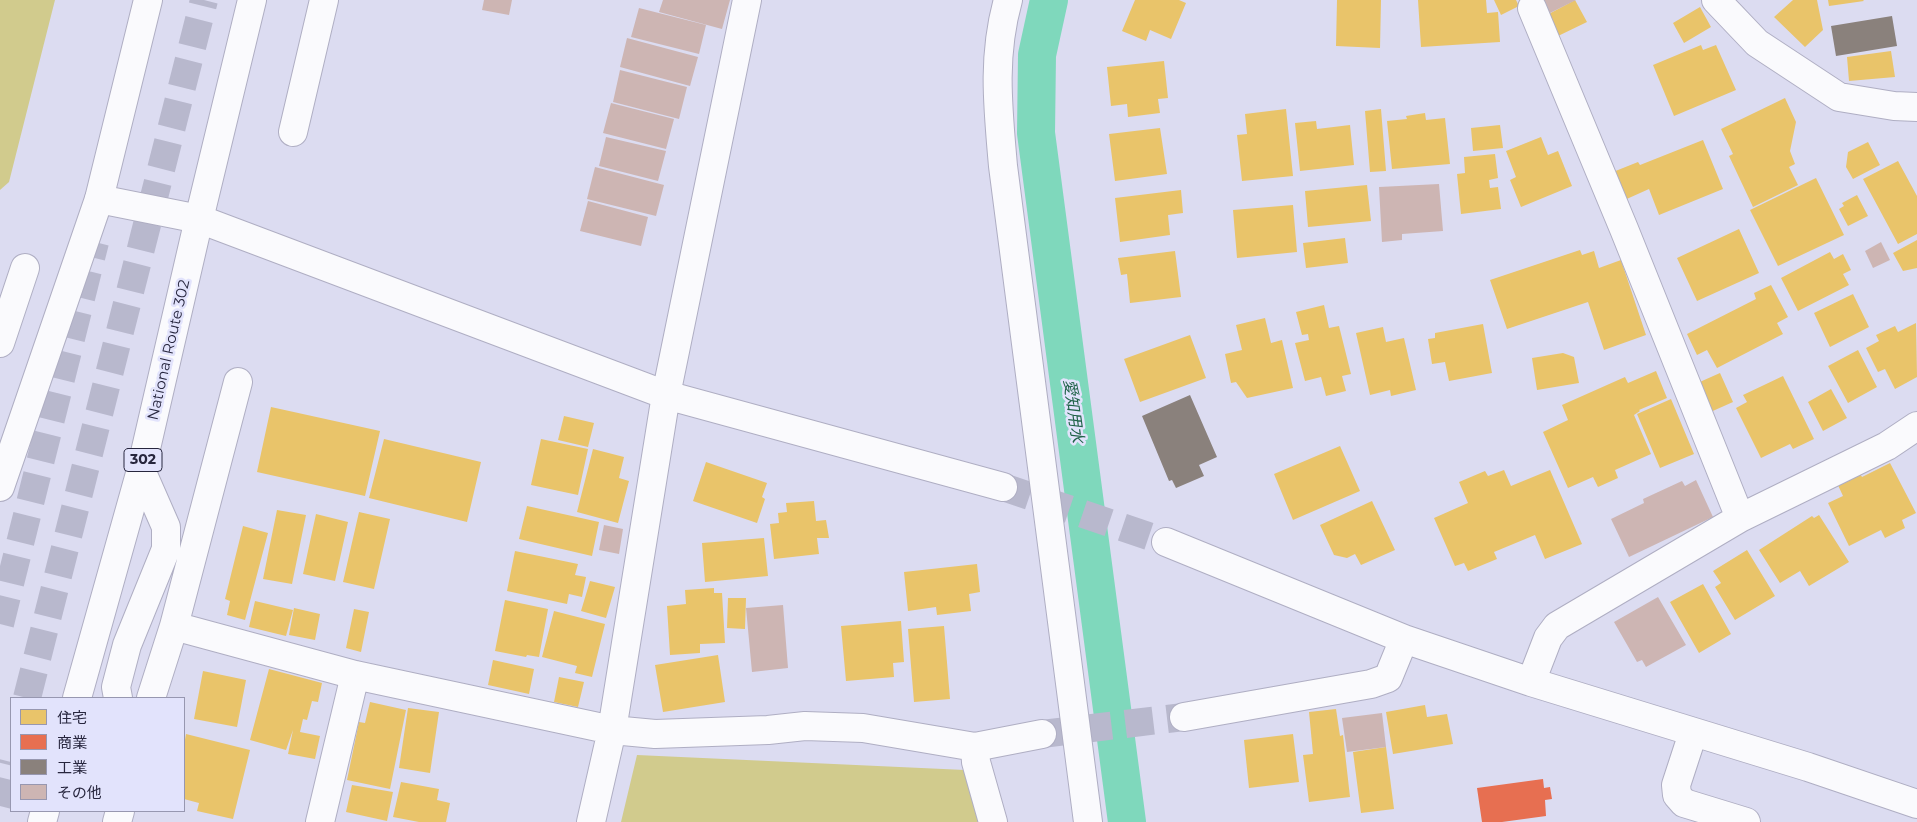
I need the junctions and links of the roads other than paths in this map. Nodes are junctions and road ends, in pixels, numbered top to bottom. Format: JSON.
{"nodes":[{"id":1,"x":148,"y":0,"type":"edge"},
{"id":2,"x":252,"y":0,"type":"edge"},
{"id":3,"x":324,"y":0,"type":"edge"},
{"id":4,"x":747,"y":0,"type":"edge"},
{"id":5,"x":1008,"y":0,"type":"edge"},
{"id":6,"x":1716,"y":0,"type":"edge"},
{"id":7,"x":1532,"y":8,"type":"dead end"},
{"id":8,"x":1917,"y":107,"type":"edge"},
{"id":9,"x":293,"y":132,"type":"dead end"},
{"id":10,"x":99,"y":199,"type":"junction"},
{"id":11,"x":199,"y":219,"type":"junction"},
{"id":12,"x":25,"y":268,"type":"dead end"},
{"id":13,"x":0,"y":343,"type":"edge"},
{"id":14,"x":238,"y":382,"type":"dead end"},
{"id":15,"x":666,"y":395,"type":"junction"},
{"id":16,"x":1917,"y":426,"type":"edge"},
{"id":17,"x":141,"y":470,"type":"junction"},
{"id":18,"x":0,"y":487,"type":"edge"},
{"id":19,"x":1003,"y":487,"type":"tunnel mouth"},
{"id":20,"x":1740,"y":518,"type":"junction"},
{"id":21,"x":1166,"y":542,"type":"tunnel mouth"},
{"id":22,"x":174,"y":626,"type":"junction"},
{"id":23,"x":1404,"y":639,"type":"junction"},
{"id":24,"x":355,"y":675,"type":"junction"},
{"id":25,"x":1531,"y":682,"type":"junction"},
{"id":26,"x":77,"y":697,"type":"edge"},
{"id":27,"x":118,"y":697,"type":"edge"},
{"id":28,"x":151,"y":697,"type":"edge"},
{"id":29,"x":1184,"y":717,"type":"tunnel mouth"},
{"id":30,"x":612,"y":730,"type":"junction"},
{"id":31,"x":1693,"y":733,"type":"junction"},
{"id":32,"x":1042,"y":734,"type":"tunnel mouth"},
{"id":33,"x":975,"y":746,"type":"junction"},
{"id":34,"x":1917,"y":804,"type":"edge"},
{"id":35,"x":320,"y":822,"type":"edge"},
{"id":36,"x":591,"y":822,"type":"edge"},
{"id":37,"x":993,"y":822,"type":"edge"},
{"id":38,"x":1088,"y":822,"type":"edge"},
{"id":39,"x":1746,"y":822,"type":"edge"}],
"edges":[{"from":1,"to":10,"type":"main road"},
{"from":2,"to":11,"type":"main road","name":"National Route 302","number":"302"},
{"from":3,"to":9,"type":"main road"},
{"from":4,"to":15,"type":"main road"},
{"from":5,"to":38,"type":"main road"},
{"from":6,"to":8,"type":"main road"},
{"from":7,"to":20,"type":"main road"},
{"from":10,"to":11,"type":"main road"},
{"from":10,"to":18,"type":"main road"},
{"from":11,"to":15,"type":"main road"},
{"from":11,"to":17,"type":"main road","name":"National Route 302","number":"302"},
{"from":12,"to":13,"type":"main road"},
{"from":14,"to":22,"type":"main road"},
{"from":15,"to":19,"type":"main road"},
{"from":15,"to":30,"type":"main road"},
{"from":16,"to":20,"type":"main road"},
{"from":17,"to":26,"type":"main road","name":"National Route 302","number":"302"},
{"from":17,"to":27,"type":"main road"},
{"from":20,"to":25,"type":"main road"},
{"from":21,"to":23,"type":"main road"},
{"from":22,"to":24,"type":"main road"},
{"from":22,"to":28,"type":"main road"},
{"from":23,"to":25,"type":"main road"},
{"from":23,"to":29,"type":"main road"},
{"from":24,"to":30,"type":"main road"},
{"from":24,"to":35,"type":"main road"},
{"from":25,"to":31,"type":"main road"},
{"from":30,"to":33,"type":"main road"},
{"from":30,"to":36,"type":"main road"},
{"from":31,"to":34,"type":"main road"},
{"from":31,"to":39,"type":"main road"},
{"from":32,"to":33,"type":"main road"},
{"from":33,"to":37,"type":"main road"}]}
